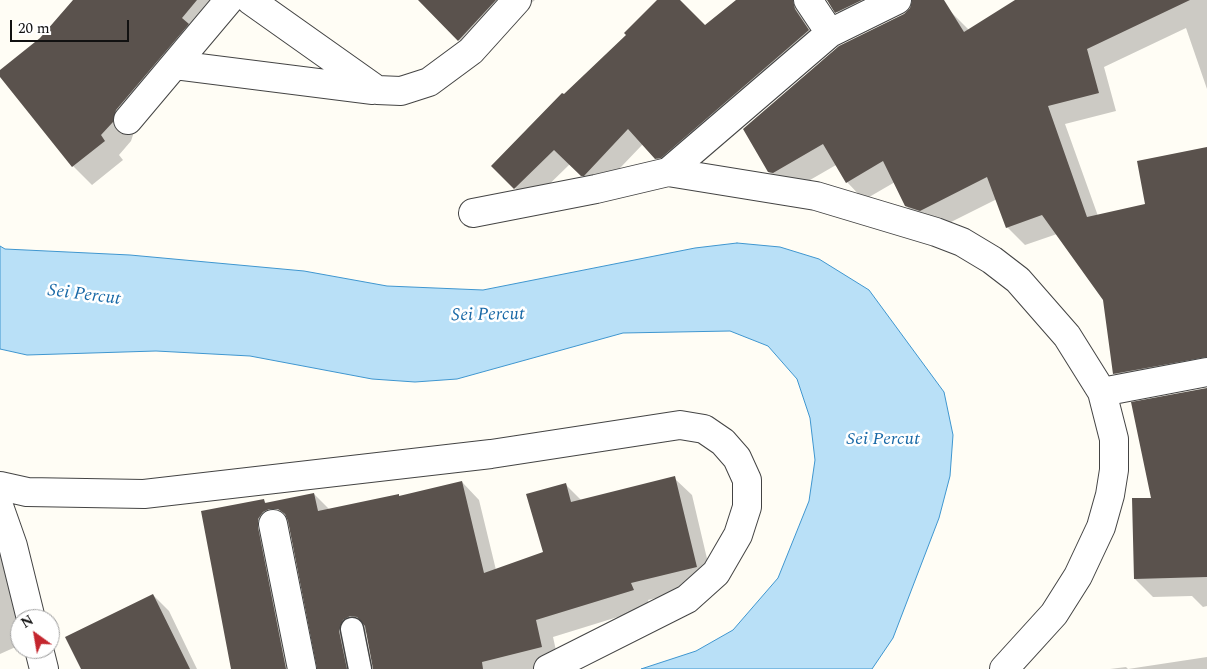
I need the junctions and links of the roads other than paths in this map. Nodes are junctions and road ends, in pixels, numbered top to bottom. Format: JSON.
{"nodes":[{"id":1,"x":229,"y":0,"type":"edge"},
{"id":2,"x":250,"y":0,"type":"edge"},
{"id":3,"x":517,"y":0,"type":"edge"},
{"id":4,"x":808,"y":0,"type":"edge"},
{"id":5,"x":897,"y":0,"type":"edge"},
{"id":6,"x":830,"y":33,"type":"junction"},
{"id":7,"x":175,"y":65,"type":"junction"},
{"id":8,"x":377,"y":90,"type":"junction"},
{"id":9,"x":128,"y":120,"type":"dead end"},
{"id":10,"x":668,"y":172,"type":"junction"},
{"id":11,"x":473,"y":213,"type":"dead end"},
{"id":12,"x":1207,"y":372,"type":"edge"},
{"id":13,"x":1102,"y":392,"type":"junction"},
{"id":14,"x":0,"y":486,"type":"edge"},
{"id":15,"x":0,"y":509,"type":"edge"},
{"id":16,"x":273,"y":524,"type":"dead end"},
{"id":17,"x":29,"y":609,"type":"edge"},
{"id":18,"x":352,"y":629,"type":"dead end"},
{"id":19,"x":302,"y":669,"type":"edge"},
{"id":20,"x":360,"y":669,"type":"edge"},
{"id":21,"x":548,"y":669,"type":"edge"},
{"id":22,"x":1004,"y":669,"type":"edge"}],
"edges":[{"from":1,"to":7,"type":"street"},
{"from":2,"to":8,"type":"street"},
{"from":3,"to":8,"type":"street"},
{"from":4,"to":6,"type":"street"},
{"from":5,"to":6,"type":"street"},
{"from":6,"to":10,"type":"street"},
{"from":7,"to":8,"type":"street"},
{"from":7,"to":9,"type":"street"},
{"from":10,"to":11,"type":"street"},
{"from":10,"to":13,"type":"street"},
{"from":12,"to":13,"type":"street"},
{"from":13,"to":22,"type":"street"},
{"from":14,"to":21,"type":"street"},
{"from":15,"to":17,"type":"street"},
{"from":16,"to":19,"type":"street"},
{"from":18,"to":20,"type":"lane"}]}
